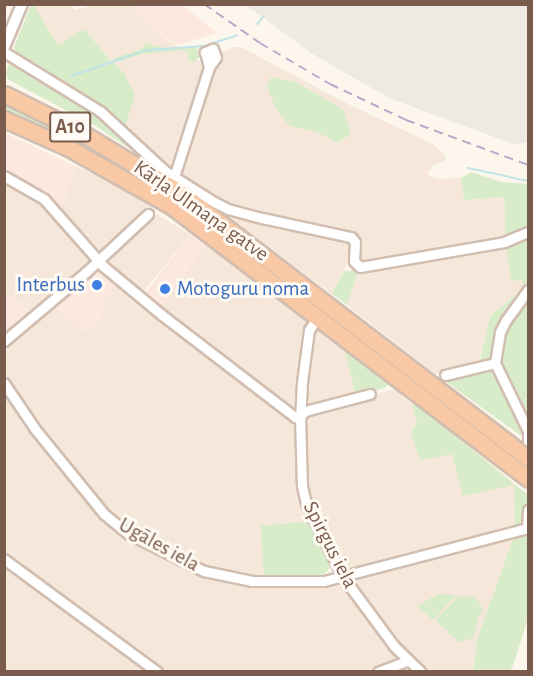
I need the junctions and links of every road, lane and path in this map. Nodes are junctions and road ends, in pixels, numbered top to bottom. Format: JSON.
{"nodes":[{"id":1,"x":22,"y":4,"type":"edge"},
{"id":2,"x":4,"y":47,"type":"edge"},
{"id":3,"x":4,"y":52,"type":"edge"},
{"id":4,"x":209,"y":67,"type":"dead end"},
{"id":5,"x":4,"y":94,"type":"edge"},
{"id":6,"x":4,"y":119,"type":"edge"},
{"id":7,"x":4,"y":176,"type":"edge"},
{"id":8,"x":174,"y":177,"type":"junction"},
{"id":9,"x":148,"y":214,"type":"dead end"},
{"id":10,"x":528,"y":232,"type":"edge"},
{"id":11,"x":97,"y":260,"type":"junction"},
{"id":12,"x":528,"y":290,"type":"edge"},
{"id":13,"x":313,"y":324,"type":"dead end"},
{"id":14,"x":4,"y":341,"type":"edge"},
{"id":15,"x":495,"y":363,"type":"junction"},
{"id":16,"x":445,"y":375,"type":"dead end"},
{"id":17,"x":4,"y":383,"type":"edge"},
{"id":18,"x":370,"y":394,"type":"dead end"},
{"id":19,"x":300,"y":416,"type":"junction"},
{"id":20,"x":528,"y":441,"type":"edge"},
{"id":21,"x":528,"y":458,"type":"edge"},
{"id":22,"x":528,"y":478,"type":"edge"},
{"id":23,"x":528,"y":510,"type":"edge"},
{"id":24,"x":528,"y":528,"type":"edge"},
{"id":25,"x":4,"y":559,"type":"edge"},
{"id":26,"x":343,"y":577,"type":"junction"},
{"id":27,"x":407,"y":661,"type":"junction"},
{"id":28,"x":157,"y":672,"type":"edge"},
{"id":29,"x":378,"y":672,"type":"edge"},
{"id":30,"x":421,"y":672,"type":"edge"}],
"edges":[{"from":1,"to":2,"type":"street"},
{"from":3,"to":8,"type":"street"},
{"from":4,"to":8,"type":"street"},
{"from":5,"to":21,"type":"highway","name":"Kārļa Ulmaņa gatve","number":"A10"},
{"from":6,"to":22,"type":"highway","name":"Kārļa Ulmaņa gatve","number":"A10"},
{"from":7,"to":11,"type":"street"},
{"from":8,"to":10,"type":"street"},
{"from":9,"to":11,"type":"street"},
{"from":11,"to":14,"type":"street"},
{"from":11,"to":19,"type":"street"},
{"from":12,"to":15,"type":"street"},
{"from":13,"to":19,"type":"street","name":"Spirgus iela"},
{"from":15,"to":16,"type":"street"},
{"from":15,"to":20,"type":"street"},
{"from":17,"to":26,"type":"street","name":"Ugāles iela"},
{"from":18,"to":19,"type":"street"},
{"from":19,"to":26,"type":"street","name":"Spirgus iela"},
{"from":23,"to":24,"type":"street"},
{"from":24,"to":26,"type":"street","name":"Ugāles iela"},
{"from":25,"to":28,"type":"street"},
{"from":26,"to":27,"type":"street","name":"Spirgus iela"},
{"from":27,"to":29,"type":"street"},
{"from":27,"to":30,"type":"street","name":"Spirgus iela"}]}
